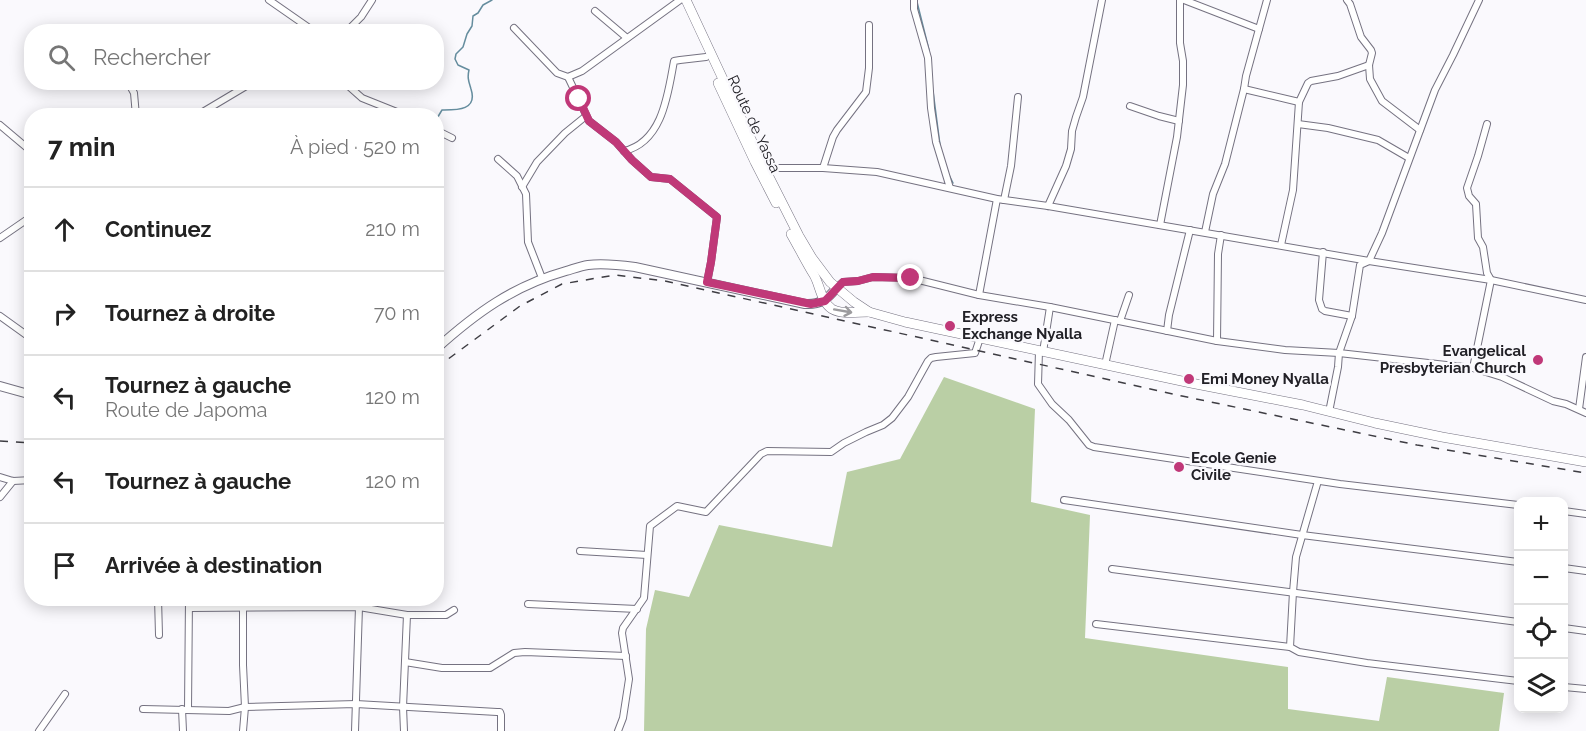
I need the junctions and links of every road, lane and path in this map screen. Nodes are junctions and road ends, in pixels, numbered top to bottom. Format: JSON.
{"nodes":[{"id":1,"x":269,"y":0,"type":"edge"},
{"id":2,"x":372,"y":0,"type":"edge"},
{"id":3,"x":680,"y":0,"type":"edge"},
{"id":4,"x":686,"y":0,"type":"edge"},
{"id":5,"x":914,"y":0,"type":"edge"},
{"id":6,"x":1102,"y":0,"type":"edge"},
{"id":7,"x":1182,"y":0,"type":"edge"},
{"id":8,"x":1267,"y":0,"type":"edge"},
{"id":9,"x":1479,"y":0,"type":"edge"},
{"id":10,"x":1349,"y":1,"type":"edge"},
{"id":11,"x":595,"y":11,"type":"dead end"},
{"id":12,"x":304,"y":24,"type":"edge"},
{"id":13,"x":354,"y":24,"type":"edge"},
{"id":14,"x":869,"y":25,"type":"dead end"},
{"id":15,"x":514,"y":28,"type":"dead end"},
{"id":16,"x":1259,"y":29,"type":"junction"},
{"id":17,"x":627,"y":38,"type":"junction"},
{"id":18,"x":706,"y":57,"type":"junction"},
{"id":19,"x":1369,"y":65,"type":"junction"},
{"id":20,"x":568,"y":77,"type":"junction"},
{"id":21,"x":1244,"y":89,"type":"junction"},
{"id":22,"x":132,"y":90,"type":"edge"},
{"id":23,"x":240,"y":90,"type":"edge"},
{"id":24,"x":353,"y":90,"type":"edge"},
{"id":25,"x":1018,"y":97,"type":"dead end"},
{"id":26,"x":1299,"y":102,"type":"junction"},
{"id":27,"x":1130,"y":106,"type":"dead end"},
{"id":28,"x":135,"y":108,"type":"edge"},
{"id":29,"x":209,"y":108,"type":"edge"},
{"id":30,"x":386,"y":108,"type":"edge"},
{"id":31,"x":586,"y":116,"type":"junction"},
{"id":32,"x":1179,"y":121,"type":"junction"},
{"id":33,"x":1298,"y":123,"type":"junction"},
{"id":34,"x":1486,"y":124,"type":"dead end"},
{"id":35,"x":0,"y":125,"type":"edge"},
{"id":36,"x":1420,"y":130,"type":"junction"},
{"id":37,"x":444,"y":134,"type":"edge"},
{"id":38,"x":452,"y":138,"type":"dead end"},
{"id":39,"x":24,"y":145,"type":"edge"},
{"id":40,"x":624,"y":151,"type":"junction"},
{"id":41,"x":1409,"y":158,"type":"junction"},
{"id":42,"x":498,"y":159,"type":"dead end"},
{"id":43,"x":761,"y":168,"type":"junction"},
{"id":44,"x":823,"y":168,"type":"junction"},
{"id":45,"x":522,"y":187,"type":"junction"},
{"id":46,"x":950,"y":188,"type":"junction"},
{"id":47,"x":1001,"y":200,"type":"junction"},
{"id":48,"x":1048,"y":206,"type":"junction"},
{"id":49,"x":24,"y":222,"type":"edge"},
{"id":50,"x":1160,"y":225,"type":"junction"},
{"id":51,"x":1190,"y":230,"type":"junction"},
{"id":52,"x":1205,"y":232,"type":"junction"},
{"id":53,"x":1221,"y":235,"type":"junction"},
{"id":54,"x":0,"y":238,"type":"edge"},
{"id":55,"x":1281,"y":245,"type":"junction"},
{"id":56,"x":1323,"y":252,"type":"junction"},
{"id":57,"x":808,"y":259,"type":"junction"},
{"id":58,"x":1369,"y":261,"type":"junction"},
{"id":59,"x":542,"y":278,"type":"junction"},
{"id":60,"x":1491,"y":280,"type":"junction"},
{"id":61,"x":707,"y":282,"type":"junction"},
{"id":62,"x":837,"y":287,"type":"junction"},
{"id":63,"x":979,"y":295,"type":"junction"},
{"id":64,"x":1129,"y":295,"type":"dead end"},
{"id":65,"x":1586,"y":300,"type":"edge"},
{"id":66,"x":825,"y":301,"type":"junction"},
{"id":67,"x":1050,"y":308,"type":"junction"},
{"id":68,"x":869,"y":312,"type":"junction"},
{"id":69,"x":0,"y":316,"type":"edge"},
{"id":70,"x":1352,"y":316,"type":"junction"},
{"id":71,"x":1118,"y":321,"type":"junction"},
{"id":72,"x":1167,"y":331,"type":"junction"},
{"id":73,"x":24,"y":333,"type":"edge"},
{"id":74,"x":980,"y":338,"type":"junction"},
{"id":75,"x":1218,"y":341,"type":"junction"},
{"id":76,"x":444,"y":342,"type":"edge"},
{"id":77,"x":1041,"y":351,"type":"junction"},
{"id":78,"x":1339,"y":353,"type":"junction"},
{"id":79,"x":1586,"y":357,"type":"edge"},
{"id":80,"x":1104,"y":365,"type":"junction"},
{"id":81,"x":1473,"y":368,"type":"junction"},
{"id":82,"x":0,"y":386,"type":"edge"},
{"id":83,"x":24,"y":393,"type":"edge"},
{"id":84,"x":1579,"y":409,"type":"junction"},
{"id":85,"x":1329,"y":412,"type":"junction"},
{"id":86,"x":1586,"y":413,"type":"edge"},
{"id":87,"x":1586,"y":462,"type":"edge"},
{"id":88,"x":0,"y":477,"type":"edge"},
{"id":89,"x":24,"y":480,"type":"edge"},
{"id":90,"x":13,"y":481,"type":"junction"},
{"id":91,"x":1318,"y":481,"type":"junction"},
{"id":92,"x":0,"y":497,"type":"edge"},
{"id":93,"x":1064,"y":500,"type":"dead end"},
{"id":94,"x":1514,"y":505,"type":"edge"},
{"id":95,"x":1568,"y":512,"type":"edge"},
{"id":96,"x":1586,"y":514,"type":"edge"},
{"id":97,"x":1302,"y":535,"type":"junction"},
{"id":98,"x":580,"y":551,"type":"dead end"},
{"id":99,"x":647,"y":555,"type":"junction"},
{"id":100,"x":1514,"y":562,"type":"edge"},
{"id":101,"x":1112,"y":569,"type":"dead end"},
{"id":102,"x":1568,"y":569,"type":"edge"},
{"id":103,"x":1586,"y":571,"type":"edge"},
{"id":104,"x":1293,"y":592,"type":"junction"},
{"id":105,"x":528,"y":604,"type":"dead end"},
{"id":106,"x":158,"y":606,"type":"edge"},
{"id":107,"x":359,"y":607,"type":"junction"},
{"id":108,"x":189,"y":608,"type":"joint"},
{"id":109,"x":243,"y":608,"type":"junction"},
{"id":110,"x":637,"y":609,"type":"junction"},
{"id":111,"x":454,"y":610,"type":"dead end"},
{"id":112,"x":407,"y":615,"type":"junction"},
{"id":113,"x":1514,"y":621,"type":"edge"},
{"id":114,"x":1096,"y":624,"type":"dead end"},
{"id":115,"x":1568,"y":629,"type":"edge"},
{"id":116,"x":1586,"y":631,"type":"edge"},
{"id":117,"x":159,"y":635,"type":"dead end"},
{"id":118,"x":1290,"y":647,"type":"junction"},
{"id":119,"x":626,"y":656,"type":"junction"},
{"id":120,"x":405,"y":662,"type":"junction"},
{"id":121,"x":1514,"y":681,"type":"edge"},
{"id":122,"x":1568,"y":687,"type":"edge"},
{"id":123,"x":1586,"y":689,"type":"edge"},
{"id":124,"x":65,"y":694,"type":"dead end"},
{"id":125,"x":356,"y":704,"type":"junction"},
{"id":126,"x":244,"y":707,"type":"junction"},
{"id":127,"x":403,"y":707,"type":"junction"},
{"id":128,"x":143,"y":709,"type":"dead end"},
{"id":129,"x":185,"y":709,"type":"junction"},
{"id":130,"x":39,"y":731,"type":"edge"},
{"id":131,"x":183,"y":731,"type":"edge"},
{"id":132,"x":243,"y":731,"type":"edge"},
{"id":133,"x":355,"y":731,"type":"edge"},
{"id":134,"x":404,"y":731,"type":"edge"},
{"id":135,"x":501,"y":731,"type":"edge"},
{"id":136,"x":618,"y":731,"type":"edge"}],
"edges":[{"from":1,"to":12,"type":"street"},
{"from":2,"to":13,"type":"street"},
{"from":3,"to":17,"type":"street"},
{"from":3,"to":18,"type":"main road","name":"Route de Yassa"},
{"from":4,"to":43,"type":"main road","name":"Route de Yassa"},
{"from":5,"to":46,"type":"street"},
{"from":6,"to":48,"type":"street"},
{"from":7,"to":16,"type":"street"},
{"from":7,"to":32,"type":"street"},
{"from":8,"to":16,"type":"street"},
{"from":9,"to":36,"type":"street"},
{"from":10,"to":19,"type":"street"},
{"from":11,"to":17,"type":"street"},
{"from":14,"to":44,"type":"street"},
{"from":15,"to":20,"type":"street"},
{"from":16,"to":21,"type":"street"},
{"from":17,"to":20,"type":"street"},
{"from":18,"to":40,"type":"street"},
{"from":18,"to":43,"type":"main road","name":"Route de Yassa"},
{"from":19,"to":26,"type":"street"},
{"from":19,"to":36,"type":"street"},
{"from":20,"to":31,"type":"street"},
{"from":21,"to":26,"type":"street"},
{"from":21,"to":52,"type":"street"},
{"from":22,"to":28,"type":"street"},
{"from":23,"to":29,"type":"street"},
{"from":24,"to":30,"type":"street"},
{"from":25,"to":47,"type":"street"},
{"from":26,"to":33,"type":"street"},
{"from":27,"to":32,"type":"street"},
{"from":31,"to":40,"type":"street"},
{"from":31,"to":45,"type":"street"},
{"from":32,"to":50,"type":"street"},
{"from":33,"to":41,"type":"street"},
{"from":33,"to":55,"type":"street"},
{"from":34,"to":60,"type":"street"},
{"from":35,"to":39,"type":"street"},
{"from":36,"to":41,"type":"street"},
{"from":37,"to":38,"type":"street"},
{"from":40,"to":61,"type":"street"},
{"from":41,"to":58,"type":"street"},
{"from":42,"to":45,"type":"street"},
{"from":43,"to":44,"type":"street"},
{"from":43,"to":57,"type":"main road","name":"Route de Yassa"},
{"from":44,"to":46,"type":"street"},
{"from":45,"to":59,"type":"street"},
{"from":46,"to":47,"type":"street"},
{"from":47,"to":48,"type":"street"},
{"from":47,"to":63,"type":"street"},
{"from":48,"to":50,"type":"street"},
{"from":49,"to":54,"type":"street"},
{"from":50,"to":51,"type":"street"},
{"from":51,"to":52,"type":"street"},
{"from":51,"to":72,"type":"street"},
{"from":52,"to":53,"type":"street"},
{"from":53,"to":55,"type":"street"},
{"from":53,"to":75,"type":"street"},
{"from":55,"to":56,"type":"street"},
{"from":56,"to":58,"type":"street"},
{"from":56,"to":70,"type":"street"},
{"from":57,"to":62,"type":"main road"},
{"from":57,"to":66,"type":"main road"},
{"from":58,"to":60,"type":"street"},
{"from":58,"to":70,"type":"street"},
{"from":59,"to":61,"type":"street"},
{"from":59,"to":76,"type":"street"},
{"from":60,"to":65,"type":"street"},
{"from":60,"to":81,"type":"street"},
{"from":61,"to":66,"type":"street"},
{"from":62,"to":63,"type":"street"},
{"from":62,"to":66,"type":"street"},
{"from":62,"to":68,"type":"main road"},
{"from":63,"to":67,"type":"street"},
{"from":64,"to":71,"type":"street"},
{"from":66,"to":68,"type":"main road","one_way":true},
{"from":67,"to":71,"type":"street"},
{"from":67,"to":77,"type":"street"},
{"from":68,"to":74,"type":"main road"},
{"from":69,"to":73,"type":"street"},
{"from":70,"to":78,"type":"street"},
{"from":71,"to":72,"type":"street"},
{"from":71,"to":80,"type":"street"},
{"from":72,"to":75,"type":"street"},
{"from":74,"to":77,"type":"main road"},
{"from":74,"to":99,"type":"street"},
{"from":75,"to":78,"type":"street"},
{"from":77,"to":80,"type":"main road"},
{"from":77,"to":91,"type":"street"},
{"from":78,"to":81,"type":"street"},
{"from":78,"to":85,"type":"street"},
{"from":79,"to":84,"type":"street"},
{"from":80,"to":85,"type":"main road"},
{"from":81,"to":84,"type":"street"},
{"from":82,"to":83,"type":"street"},
{"from":84,"to":86,"type":"street"},
{"from":85,"to":87,"type":"main road"},
{"from":88,"to":90,"type":"street"},
{"from":89,"to":90,"type":"street"},
{"from":90,"to":92,"type":"street"},
{"from":91,"to":94,"type":"street"},
{"from":91,"to":97,"type":"street"},
{"from":93,"to":97,"type":"street"},
{"from":95,"to":96,"type":"street"},
{"from":97,"to":100,"type":"street"},
{"from":97,"to":104,"type":"street"},
{"from":98,"to":99,"type":"street"},
{"from":99,"to":110,"type":"street"},
{"from":101,"to":104,"type":"street"},
{"from":102,"to":103,"type":"street"},
{"from":104,"to":113,"type":"street"},
{"from":104,"to":118,"type":"street"},
{"from":105,"to":110,"type":"street"},
{"from":106,"to":117,"type":"street"},
{"from":107,"to":109,"type":"street"},
{"from":107,"to":112,"type":"street"},
{"from":107,"to":125,"type":"street"},
{"from":108,"to":109,"type":"street"},
{"from":108,"to":129,"type":"street"},
{"from":109,"to":126,"type":"street"},
{"from":110,"to":119,"type":"street"},
{"from":111,"to":112,"type":"street"},
{"from":112,"to":120,"type":"street"},
{"from":114,"to":118,"type":"street"},
{"from":115,"to":116,"type":"street"},
{"from":118,"to":121,"type":"street"},
{"from":119,"to":120,"type":"street"},
{"from":119,"to":136,"type":"street"},
{"from":120,"to":127,"type":"street"},
{"from":122,"to":123,"type":"street"},
{"from":124,"to":130,"type":"street"},
{"from":125,"to":126,"type":"street"},
{"from":125,"to":127,"type":"street"},
{"from":125,"to":133,"type":"street"},
{"from":126,"to":129,"type":"street"},
{"from":126,"to":132,"type":"street"},
{"from":127,"to":134,"type":"street"},
{"from":127,"to":135,"type":"street"},
{"from":128,"to":129,"type":"street"},
{"from":129,"to":131,"type":"street"}]}
